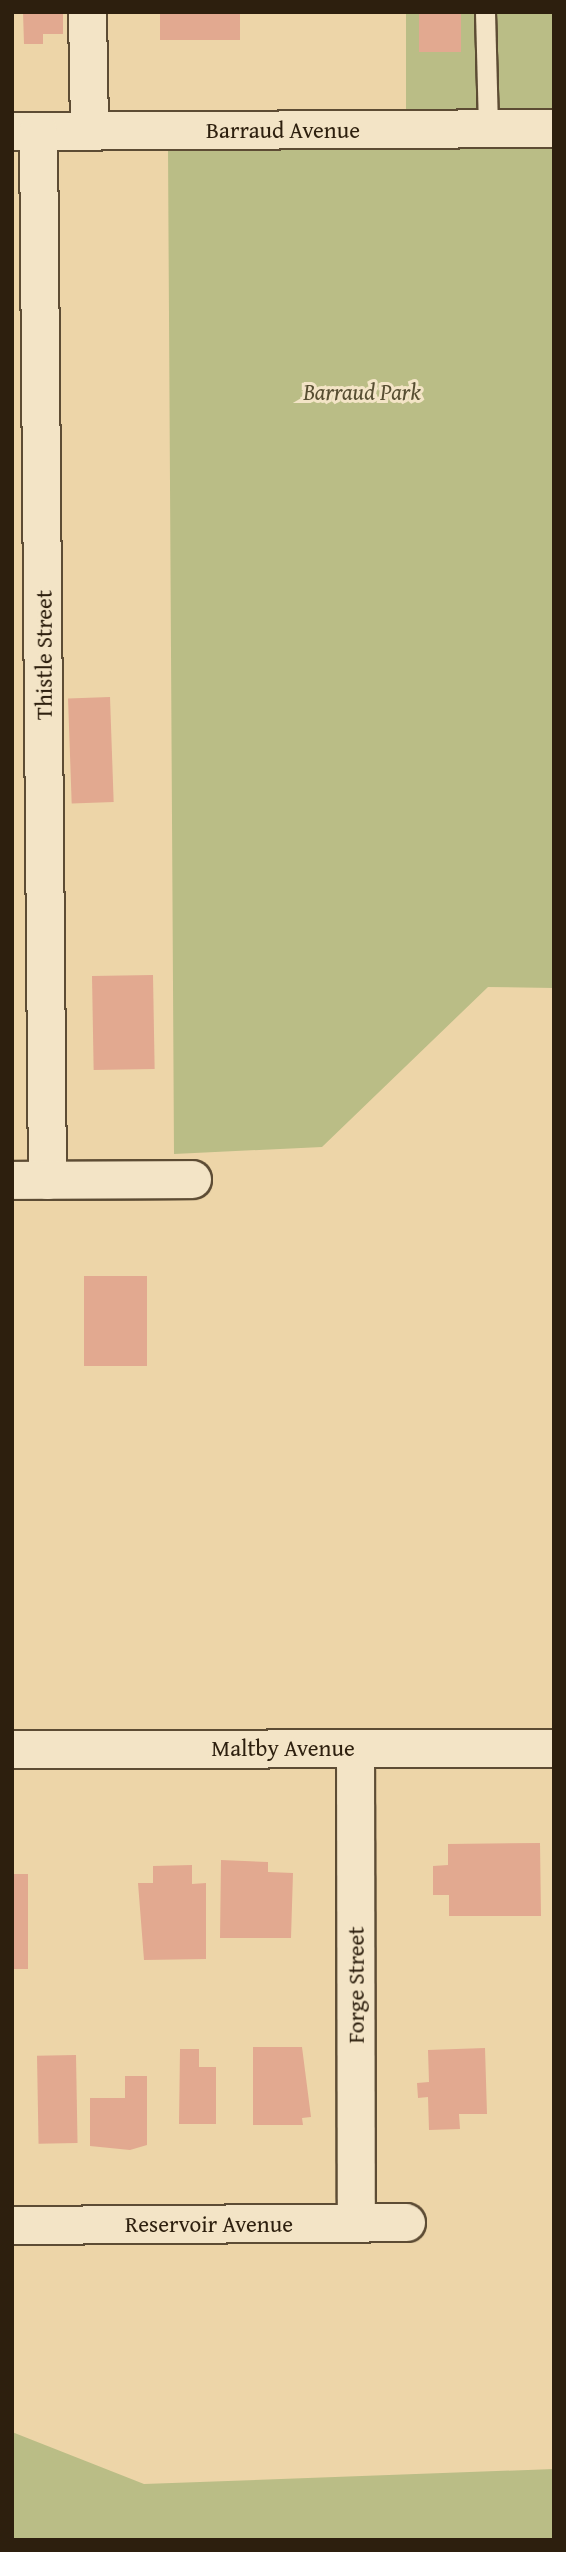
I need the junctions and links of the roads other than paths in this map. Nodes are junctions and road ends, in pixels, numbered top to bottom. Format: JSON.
{"nodes":[{"id":1,"x":87,"y":12,"type":"edge"},
{"id":2,"x":485,"y":12,"type":"edge"},
{"id":3,"x":554,"y":128,"type":"edge"},
{"id":4,"x":488,"y":129,"type":"junction"},
{"id":5,"x":25,"y":131,"type":"edge"},
{"id":6,"x":89,"y":131,"type":"junction"},
{"id":7,"x":28,"y":633,"type":"edge"},
{"id":8,"x":192,"y":1179,"type":"dead end"},
{"id":9,"x":30,"y":1180,"type":"edge"},
{"id":10,"x":355,"y":1748,"type":"junction"},
{"id":11,"x":554,"y":1748,"type":"edge"},
{"id":12,"x":12,"y":1749,"type":"edge"},
{"id":13,"x":406,"y":2222,"type":"dead end"},
{"id":14,"x":356,"y":2223,"type":"junction"},
{"id":15,"x":12,"y":2225,"type":"edge"}],
"edges":[{"from":1,"to":6,"type":"street"},
{"from":2,"to":4,"type":"lane"},
{"from":3,"to":4,"type":"street","name":"Barraud Avenue"},
{"from":4,"to":6,"type":"street","name":"Barraud Avenue"},
{"from":5,"to":6,"type":"street","name":"Barraud Avenue"},
{"from":5,"to":7,"type":"street","name":"Thistle Street"},
{"from":7,"to":9,"type":"street","name":"Thistle Street"},
{"from":8,"to":9,"type":"street"},
{"from":10,"to":11,"type":"street","name":"Maltby Avenue"},
{"from":10,"to":12,"type":"street","name":"Maltby Avenue"},
{"from":10,"to":14,"type":"street","name":"Forge Street"},
{"from":13,"to":14,"type":"street","name":"Reservoir Avenue"},
{"from":14,"to":15,"type":"street","name":"Reservoir Avenue"}]}
